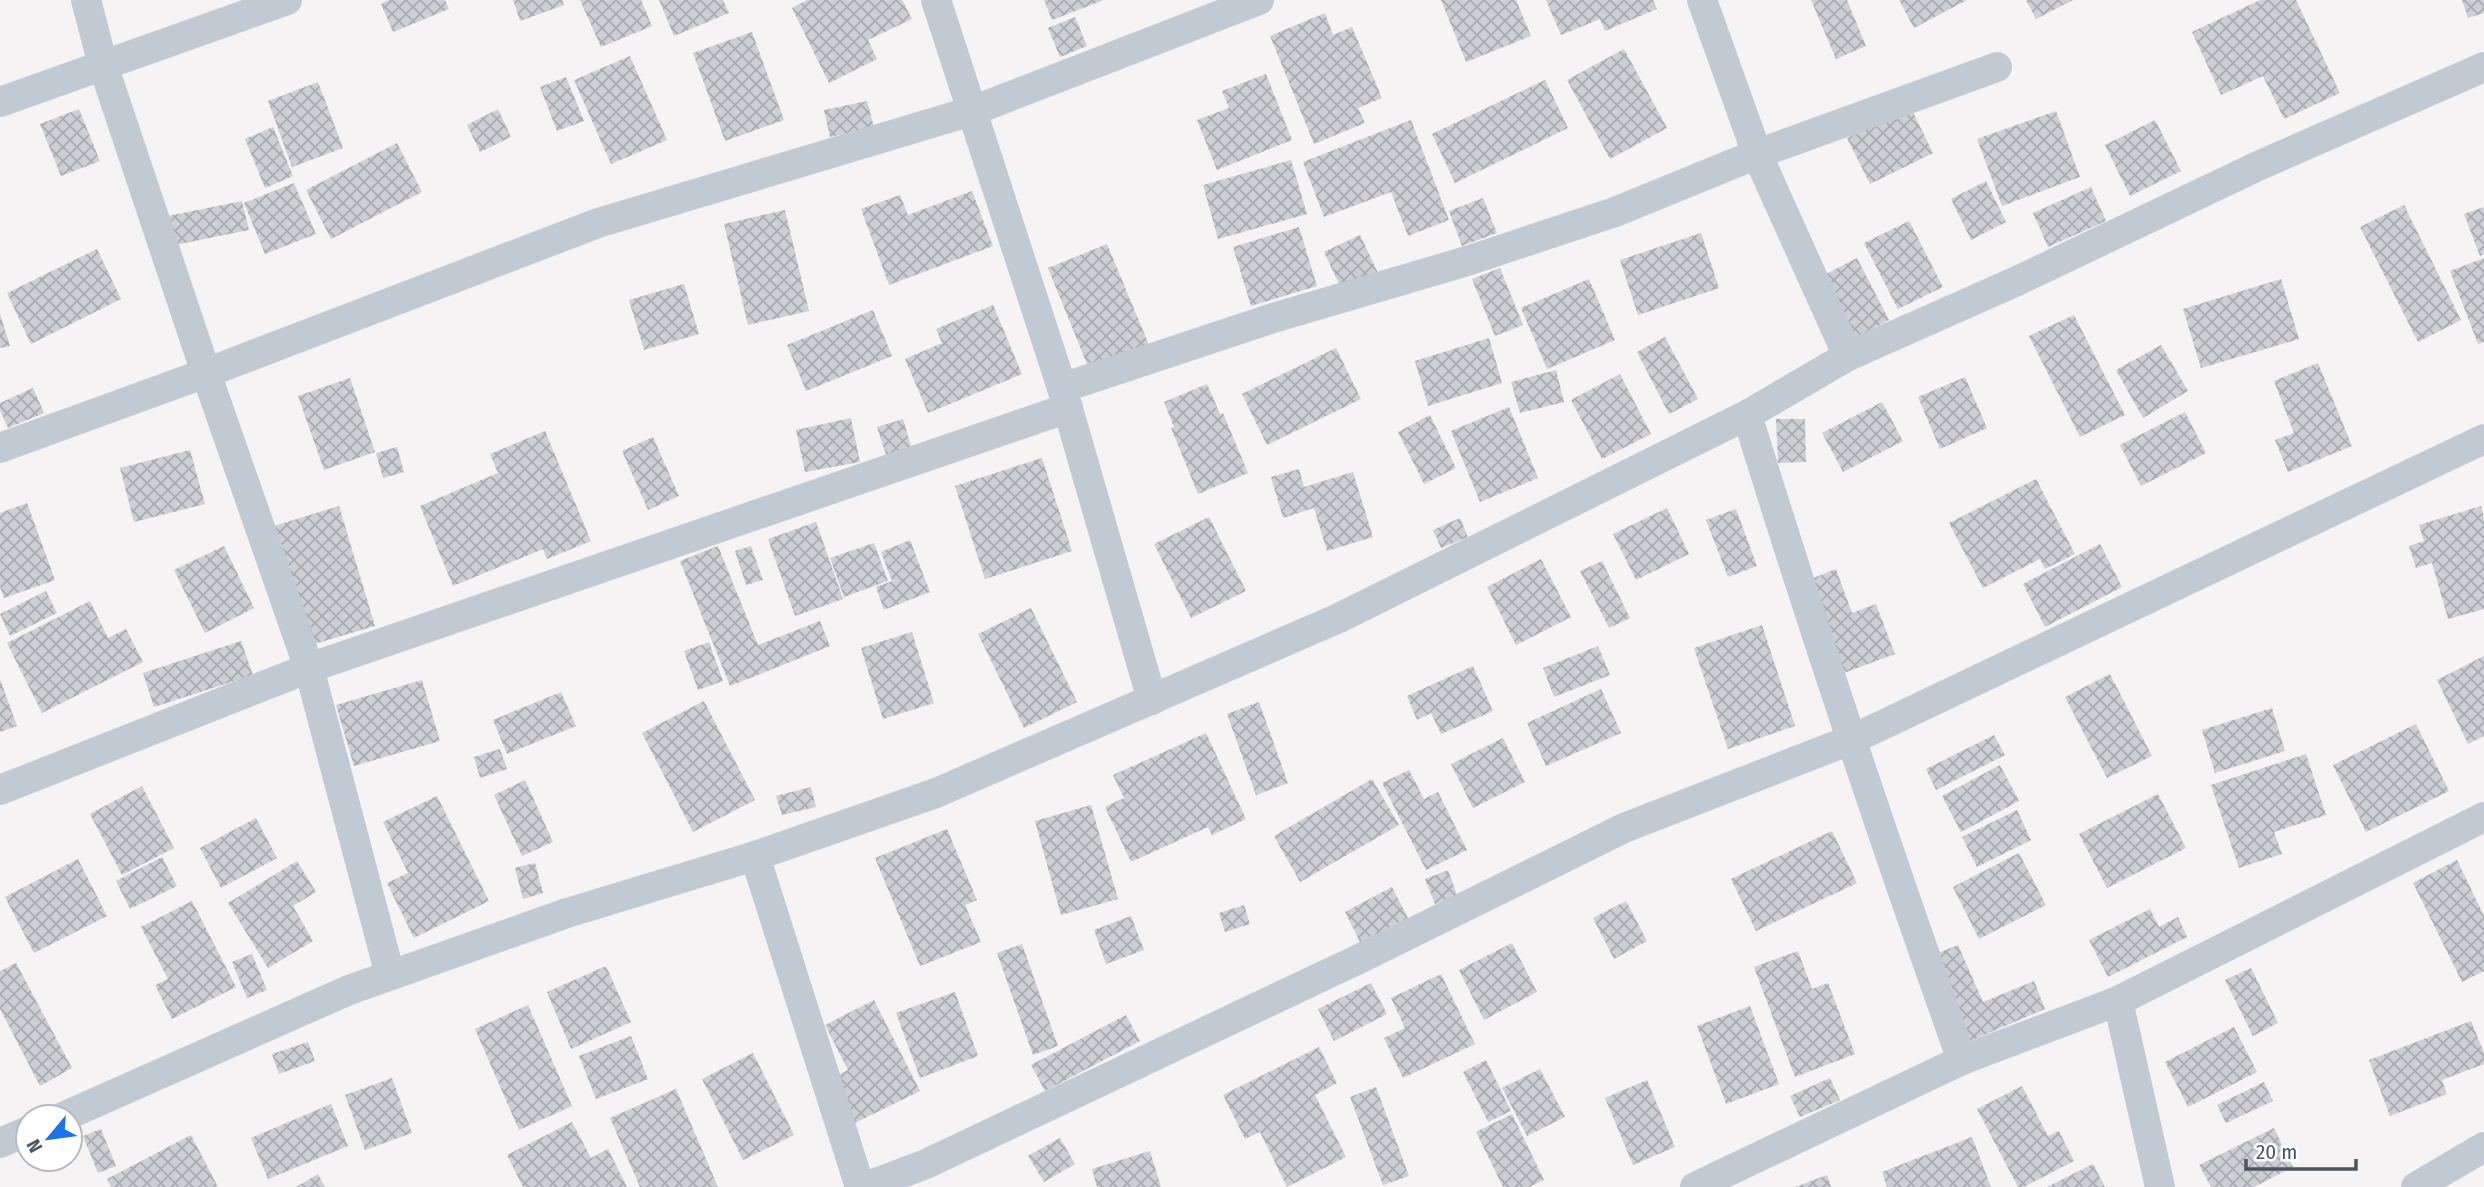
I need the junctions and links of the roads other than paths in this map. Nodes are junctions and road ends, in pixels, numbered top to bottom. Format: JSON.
{"nodes":[{"id":1,"x":86,"y":0,"type":"edge"},
{"id":2,"x":287,"y":0,"type":"edge"},
{"id":3,"x":936,"y":0,"type":"edge"},
{"id":4,"x":1259,"y":0,"type":"edge"},
{"id":5,"x":1702,"y":0,"type":"edge"},
{"id":6,"x":103,"y":65,"type":"junction"},
{"id":7,"x":1997,"y":67,"type":"dead end"},
{"id":8,"x":2484,"y":67,"type":"edge"},
{"id":9,"x":0,"y":102,"type":"edge"},
{"id":10,"x":972,"y":111,"type":"junction"},
{"id":11,"x":1757,"y":154,"type":"junction"},
{"id":12,"x":1849,"y":356,"type":"junction"},
{"id":13,"x":206,"y":373,"type":"junction"},
{"id":14,"x":1065,"y":398,"type":"junction"},
{"id":15,"x":1748,"y":415,"type":"junction"},
{"id":16,"x":2484,"y":439,"type":"edge"},
{"id":17,"x":0,"y":448,"type":"edge"},
{"id":18,"x":309,"y":667,"type":"junction"},
{"id":19,"x":1152,"y":699,"type":"junction"},
{"id":20,"x":1853,"y":739,"type":"junction"},
{"id":21,"x":0,"y":790,"type":"edge"},
{"id":22,"x":2484,"y":817,"type":"edge"},
{"id":23,"x":755,"y":856,"type":"junction"},
{"id":24,"x":390,"y":975,"type":"junction"},
{"id":25,"x":2118,"y":1001,"type":"junction"},
{"id":26,"x":1962,"y":1060,"type":"junction"},
{"id":27,"x":84,"y":1108,"type":"edge"},
{"id":28,"x":2484,"y":1147,"type":"edge"},
{"id":29,"x":862,"y":1187,"type":"edge"},
{"id":30,"x":1695,"y":1187,"type":"edge"},
{"id":31,"x":2160,"y":1187,"type":"edge"},
{"id":32,"x":2416,"y":1187,"type":"edge"}],
"edges":[{"from":1,"to":6,"type":"street"},
{"from":2,"to":6,"type":"street"},
{"from":3,"to":10,"type":"street"},
{"from":4,"to":10,"type":"street"},
{"from":5,"to":11,"type":"street"},
{"from":6,"to":9,"type":"street"},
{"from":6,"to":13,"type":"street"},
{"from":7,"to":11,"type":"street"},
{"from":8,"to":12,"type":"street"},
{"from":10,"to":13,"type":"street"},
{"from":10,"to":14,"type":"street"},
{"from":11,"to":12,"type":"street"},
{"from":11,"to":14,"type":"street"},
{"from":12,"to":15,"type":"street"},
{"from":13,"to":17,"type":"street"},
{"from":13,"to":18,"type":"street"},
{"from":14,"to":18,"type":"street"},
{"from":14,"to":19,"type":"street"},
{"from":15,"to":19,"type":"street"},
{"from":15,"to":20,"type":"street"},
{"from":16,"to":20,"type":"street"},
{"from":18,"to":21,"type":"street"},
{"from":18,"to":24,"type":"street"},
{"from":19,"to":23,"type":"street"},
{"from":20,"to":26,"type":"street"},
{"from":20,"to":29,"type":"street"},
{"from":22,"to":25,"type":"street"},
{"from":23,"to":24,"type":"street"},
{"from":23,"to":29,"type":"street"},
{"from":24,"to":27,"type":"street"},
{"from":25,"to":26,"type":"street"},
{"from":25,"to":31,"type":"street"},
{"from":26,"to":30,"type":"street"},
{"from":28,"to":32,"type":"street"}]}
